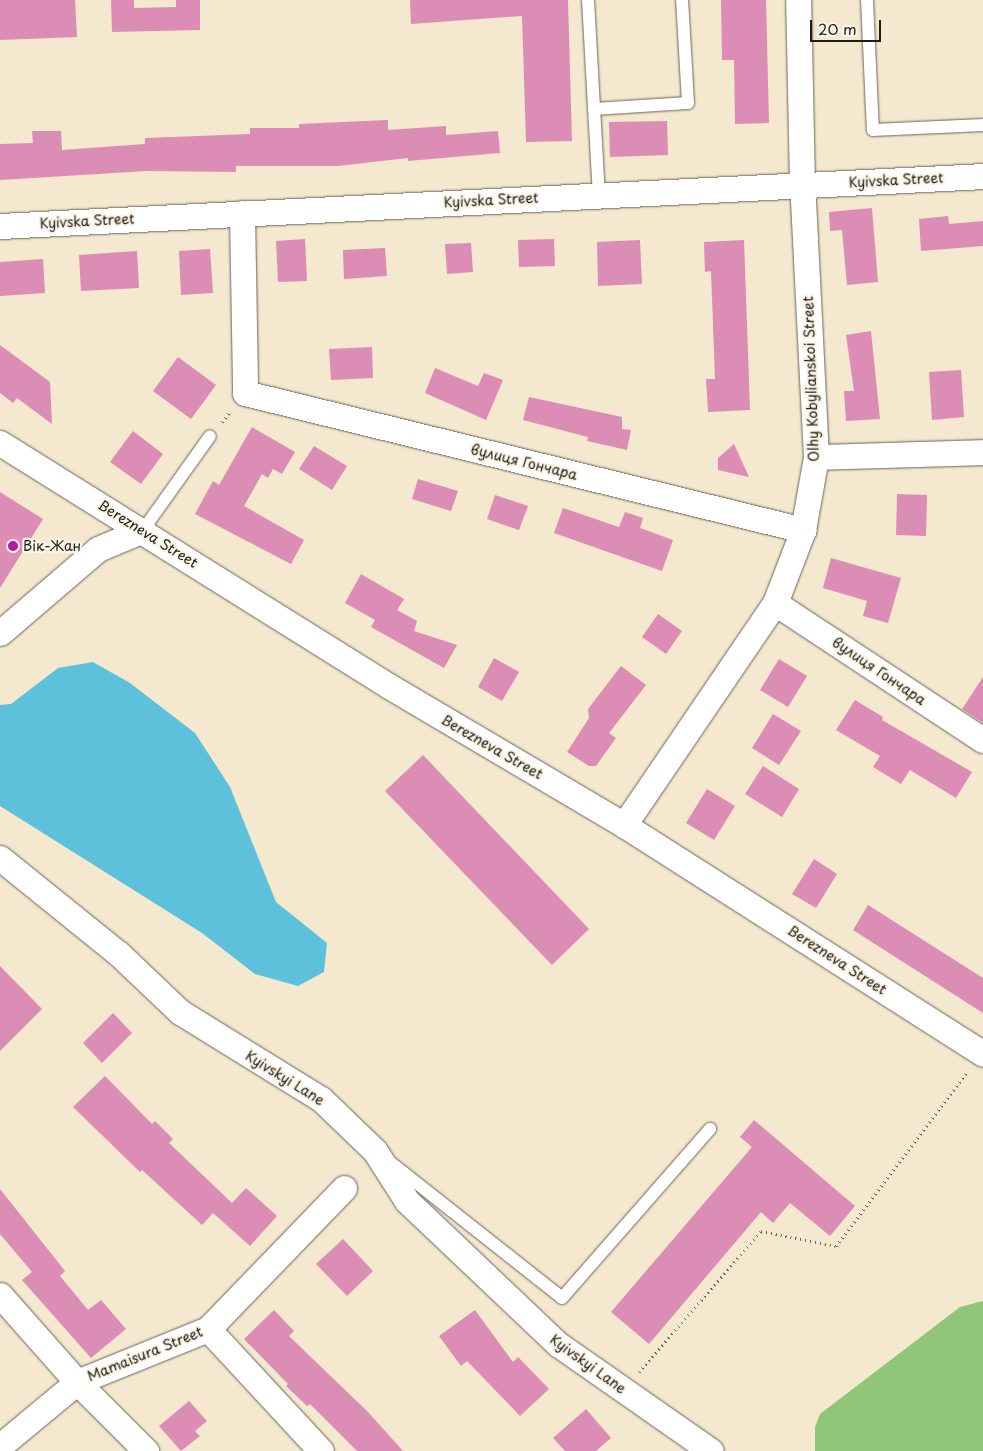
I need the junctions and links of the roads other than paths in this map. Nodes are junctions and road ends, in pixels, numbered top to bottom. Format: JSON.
{"nodes":[{"id":1,"x":588,"y":0,"type":"edge"},
{"id":2,"x":682,"y":0,"type":"edge"},
{"id":3,"x":798,"y":0,"type":"edge"},
{"id":4,"x":867,"y":0,"type":"edge"},
{"id":5,"x":594,"y":109,"type":"junction"},
{"id":6,"x":983,"y":125,"type":"edge"},
{"id":7,"x":983,"y":176,"type":"edge"},
{"id":8,"x":802,"y":184,"type":"junction"},
{"id":9,"x":599,"y":195,"type":"junction"},
{"id":10,"x":242,"y":213,"type":"junction"},
{"id":11,"x":0,"y":226,"type":"edge"},
{"id":12,"x":210,"y":436,"type":"road end"},
{"id":13,"x":0,"y":443,"type":"edge"},
{"id":14,"x":983,"y":452,"type":"edge"},
{"id":15,"x":816,"y":457,"type":"junction"},
{"id":16,"x":143,"y":530,"type":"junction"},
{"id":17,"x":804,"y":530,"type":"junction"},
{"id":18,"x":776,"y":603,"type":"junction"},
{"id":19,"x":0,"y":633,"type":"edge"},
{"id":20,"x":983,"y":740,"type":"edge"},
{"id":21,"x":624,"y":825,"type":"junction"},
{"id":22,"x":0,"y":858,"type":"edge"},
{"id":23,"x":982,"y":1053,"type":"edge"},
{"id":24,"x":710,"y":1129,"type":"dead end"},
{"id":25,"x":375,"y":1151,"type":"junction"},
{"id":26,"x":344,"y":1188,"type":"dead end"},
{"id":27,"x":0,"y":1295,"type":"edge"},
{"id":28,"x":208,"y":1329,"type":"junction"},
{"id":29,"x":76,"y":1382,"type":"junction"},
{"id":30,"x":0,"y":1446,"type":"edge"},
{"id":31,"x":146,"y":1451,"type":"edge"},
{"id":32,"x":321,"y":1451,"type":"edge"},
{"id":33,"x":711,"y":1451,"type":"edge"}],
"edges":[{"from":1,"to":5,"type":"lane"},
{"from":2,"to":5,"type":"lane"},
{"from":3,"to":8,"type":"street","name":"Olhy Kobylianskoi Street"},
{"from":4,"to":6,"type":"lane"},
{"from":5,"to":9,"type":"lane"},
{"from":7,"to":8,"type":"street","name":"Kyivska Street"},
{"from":8,"to":9,"type":"street","name":"Kyivska Street"},
{"from":8,"to":15,"type":"street","name":"Olhy Kobylianskoi Street"},
{"from":9,"to":10,"type":"street","name":"Kyivska Street"},
{"from":10,"to":11,"type":"street","name":"Kyivska Street"},
{"from":10,"to":17,"type":"street","name":"вулиця Гончара"},
{"from":12,"to":16,"type":"lane"},
{"from":13,"to":16,"type":"street","name":"Berezneva Street"},
{"from":14,"to":15,"type":"street"},
{"from":15,"to":17,"type":"street","name":"Olhy Kobylianskoi Street"},
{"from":16,"to":19,"type":"street"},
{"from":16,"to":21,"type":"street","name":"Berezneva Street"},
{"from":17,"to":18,"type":"street","name":"Olhy Kobylianskoi Street"},
{"from":18,"to":20,"type":"street","name":"вулиця Гончара"},
{"from":18,"to":21,"type":"street","name":"Olhy Kobylianskoi Street"},
{"from":21,"to":23,"type":"street","name":"Berezneva Street"},
{"from":22,"to":25,"type":"street","name":"Kyivskyi Lane"},
{"from":24,"to":25,"type":"lane"},
{"from":25,"to":33,"type":"street","name":"Kyivskyi Lane"},
{"from":26,"to":28,"type":"street","name":"Mamaisura Street"},
{"from":27,"to":29,"type":"street"},
{"from":28,"to":29,"type":"street","name":"Mamaisura Street"},
{"from":28,"to":32,"type":"street"},
{"from":29,"to":30,"type":"street","name":"Mamaisura Street"},
{"from":29,"to":31,"type":"street"}]}
